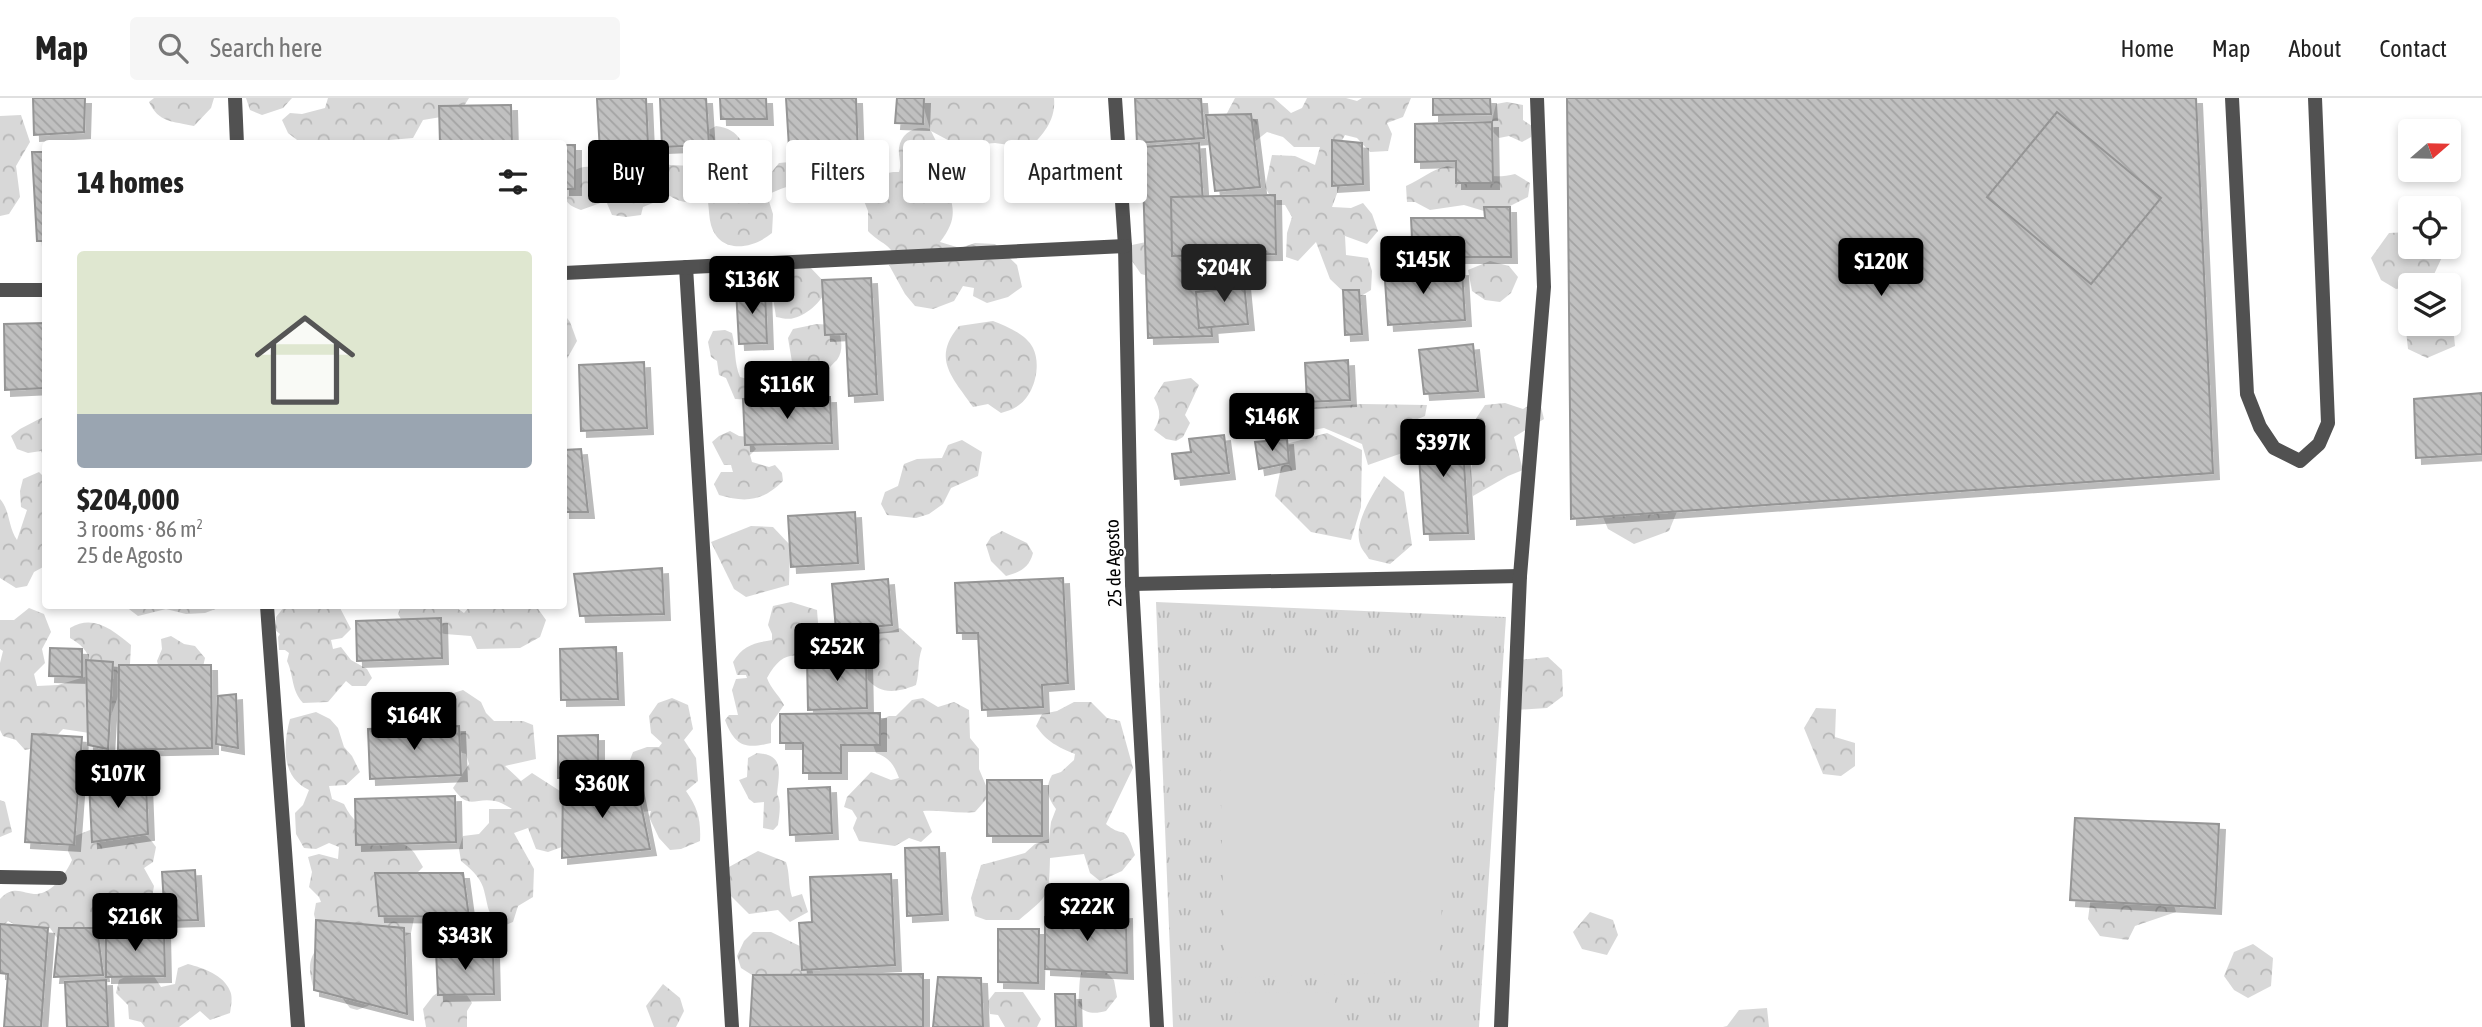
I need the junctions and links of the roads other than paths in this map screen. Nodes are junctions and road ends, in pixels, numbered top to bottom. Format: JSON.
{"nodes":[{"id":1,"x":235,"y":98,"type":"edge"},
{"id":2,"x":1115,"y":98,"type":"edge"},
{"id":3,"x":1536,"y":98,"type":"edge"},
{"id":4,"x":2232,"y":98,"type":"edge"},
{"id":5,"x":2315,"y":98,"type":"edge"},
{"id":6,"x":237,"y":140,"type":"edge"},
{"id":7,"x":1125,"y":246,"type":"junction"},
{"id":8,"x":686,"y":267,"type":"junction"},
{"id":9,"x":567,"y":273,"type":"edge"},
{"id":10,"x":0,"y":290,"type":"edge"},
{"id":11,"x":42,"y":290,"type":"edge"},
{"id":12,"x":1520,"y":576,"type":"junction"},
{"id":13,"x":1132,"y":584,"type":"junction"},
{"id":14,"x":267,"y":609,"type":"edge"},
{"id":15,"x":0,"y":877,"type":"edge"},
{"id":16,"x":60,"y":878,"type":"dead end"},
{"id":17,"x":298,"y":1027,"type":"edge"},
{"id":18,"x":732,"y":1027,"type":"edge"},
{"id":19,"x":1157,"y":1027,"type":"edge"},
{"id":20,"x":1501,"y":1027,"type":"edge"}],
"edges":[{"from":1,"to":6,"type":"street"},
{"from":2,"to":7,"type":"street","name":"25 de Agosto"},
{"from":3,"to":12,"type":"street"},
{"from":4,"to":5,"type":"street"},
{"from":7,"to":8,"type":"street"},
{"from":7,"to":13,"type":"street","name":"25 de Agosto"},
{"from":8,"to":9,"type":"street"},
{"from":8,"to":18,"type":"street"},
{"from":10,"to":11,"type":"street"},
{"from":12,"to":13,"type":"street"},
{"from":12,"to":20,"type":"street"},
{"from":13,"to":19,"type":"street","name":"25 de Agosto"},
{"from":14,"to":17,"type":"street"},
{"from":15,"to":16,"type":"street"}]}
